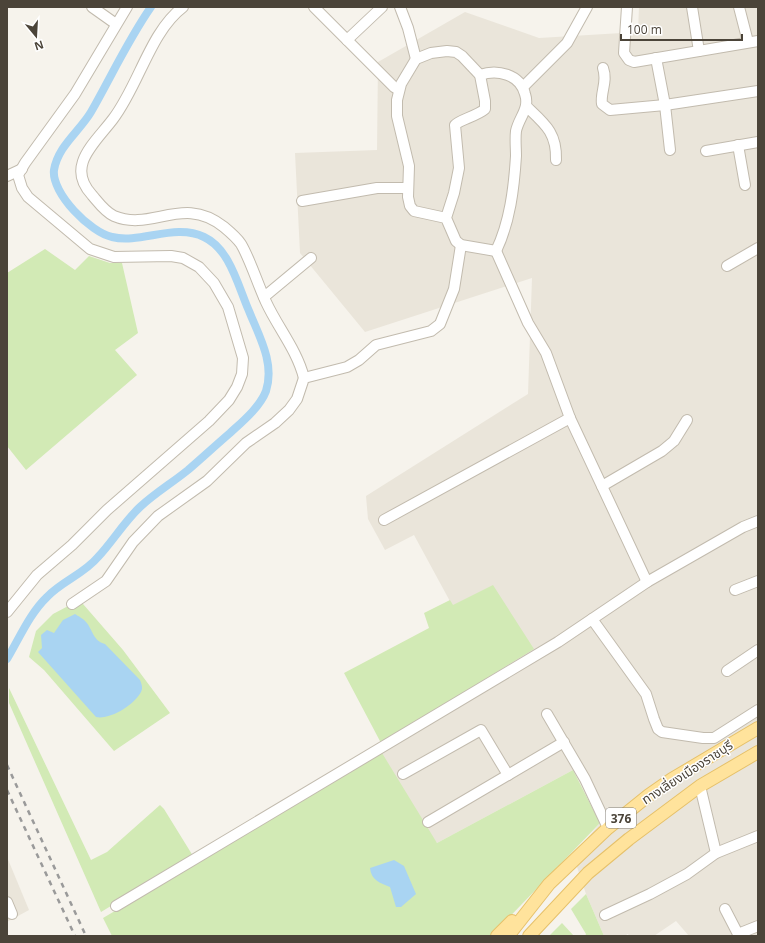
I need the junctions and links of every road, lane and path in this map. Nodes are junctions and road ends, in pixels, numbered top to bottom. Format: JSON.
{"nodes":[{"id":1,"x":92,"y":7,"type":"edge"},
{"id":2,"x":126,"y":7,"type":"edge"},
{"id":3,"x":183,"y":7,"type":"edge"},
{"id":4,"x":314,"y":7,"type":"edge"},
{"id":5,"x":382,"y":7,"type":"edge"},
{"id":6,"x":400,"y":7,"type":"edge"},
{"id":7,"x":587,"y":7,"type":"edge"},
{"id":8,"x":627,"y":7,"type":"edge"},
{"id":9,"x":692,"y":7,"type":"edge"},
{"id":10,"x":739,"y":7,"type":"edge"},
{"id":11,"x":116,"y":24,"type":"junction"},
{"id":12,"x":347,"y":40,"type":"junction"},
{"id":13,"x":753,"y":42,"type":"edge"},
{"id":14,"x":699,"y":51,"type":"junction"},
{"id":15,"x":656,"y":58,"type":"junction"},
{"id":16,"x":416,"y":59,"type":"junction"},
{"id":17,"x":603,"y":68,"type":"dead end"},
{"id":18,"x":480,"y":75,"type":"junction"},
{"id":19,"x":523,"y":87,"type":"junction"},
{"id":20,"x":399,"y":90,"type":"junction"},
{"id":21,"x":758,"y":91,"type":"edge"},
{"id":22,"x":666,"y":105,"type":"junction"},
{"id":23,"x":527,"y":107,"type":"junction"},
{"id":24,"x":758,"y":142,"type":"edge"},
{"id":25,"x":738,"y":145,"type":"junction"},
{"id":26,"x":670,"y":150,"type":"dead end"},
{"id":27,"x":706,"y":151,"type":"dead end"},
{"id":28,"x":556,"y":160,"type":"dead end"},
{"id":29,"x":22,"y":169,"type":"junction"},
{"id":30,"x":7,"y":176,"type":"edge"},
{"id":31,"x":745,"y":185,"type":"dead end"},
{"id":32,"x":408,"y":188,"type":"junction"},
{"id":33,"x":302,"y":201,"type":"dead end"},
{"id":34,"x":446,"y":218,"type":"junction"},
{"id":35,"x":461,"y":245,"type":"junction"},
{"id":36,"x":758,"y":248,"type":"edge"},
{"id":37,"x":496,"y":251,"type":"junction"},
{"id":38,"x":311,"y":258,"type":"dead end"},
{"id":39,"x":727,"y":266,"type":"dead end"},
{"id":40,"x":264,"y":298,"type":"junction"},
{"id":41,"x":304,"y":378,"type":"junction"},
{"id":42,"x":570,"y":418,"type":"junction"},
{"id":43,"x":687,"y":420,"type":"dead end"},
{"id":44,"x":602,"y":486,"type":"junction"},
{"id":45,"x":384,"y":520,"type":"dead end"},
{"id":46,"x":758,"y":521,"type":"edge"},
{"id":47,"x":758,"y":581,"type":"edge"},
{"id":48,"x":647,"y":582,"type":"junction"},
{"id":49,"x":735,"y":590,"type":"dead end"},
{"id":50,"x":72,"y":604,"type":"dead end"},
{"id":51,"x":7,"y":612,"type":"edge"},
{"id":52,"x":592,"y":619,"type":"junction"},
{"id":53,"x":758,"y":650,"type":"edge"},
{"id":54,"x":727,"y":671,"type":"dead end"},
{"id":55,"x":758,"y":710,"type":"edge"},
{"id":56,"x":547,"y":714,"type":"dead end"},
{"id":57,"x":758,"y":728,"type":"edge"},
{"id":58,"x":758,"y":738,"type":"edge"},
{"id":59,"x":564,"y":742,"type":"junction"},
{"id":60,"x":758,"y":747,"type":"edge"},
{"id":61,"x":758,"y":752,"type":"edge"},
{"id":62,"x":403,"y":774,"type":"dead end"},
{"id":63,"x":508,"y":775,"type":"junction"},
{"id":64,"x":700,"y":786,"type":"junction"},
{"id":65,"x":664,"y":799,"type":"junction"},
{"id":66,"x":428,"y":822,"type":"dead end"},
{"id":67,"x":608,"y":828,"type":"junction"},
{"id":68,"x":758,"y":836,"type":"edge"},
{"id":69,"x":716,"y":853,"type":"junction"},
{"id":70,"x":588,"y":873,"type":"junction"},
{"id":71,"x":549,"y":884,"type":"junction"},
{"id":72,"x":7,"y":902,"type":"edge"},
{"id":73,"x":558,"y":904,"type":"junction"},
{"id":74,"x":116,"y":906,"type":"dead end"},
{"id":75,"x":725,"y":909,"type":"dead end"},
{"id":76,"x":12,"y":914,"type":"dead end"},
{"id":77,"x":604,"y":915,"type":"dead end"},
{"id":78,"x":519,"y":924,"type":"junction"},
{"id":79,"x":758,"y":926,"type":"edge"},
{"id":80,"x":738,"y":935,"type":"edge"},
{"id":81,"x":497,"y":936,"type":"edge"},
{"id":82,"x":508,"y":936,"type":"edge"},
{"id":83,"x":529,"y":936,"type":"edge"},
{"id":84,"x":533,"y":936,"type":"edge"}],
"edges":[{"from":1,"to":11,"type":"street"},
{"from":2,"to":11,"type":"street"},
{"from":3,"to":40,"type":"street"},
{"from":4,"to":12,"type":"street"},
{"from":5,"to":12,"type":"street"},
{"from":6,"to":16,"type":"street"},
{"from":7,"to":19,"type":"street"},
{"from":8,"to":15,"type":"street"},
{"from":9,"to":14,"type":"street"},
{"from":10,"to":13,"type":"street"},
{"from":11,"to":29,"type":"street"},
{"from":12,"to":20,"type":"street"},
{"from":13,"to":14,"type":"street"},
{"from":14,"to":15,"type":"street"},
{"from":15,"to":22,"type":"street"},
{"from":16,"to":18,"type":"street"},
{"from":16,"to":20,"type":"street"},
{"from":17,"to":22,"type":"street"},
{"from":18,"to":19,"type":"street"},
{"from":18,"to":34,"type":"street"},
{"from":19,"to":23,"type":"street"},
{"from":20,"to":32,"type":"street"},
{"from":21,"to":22,"type":"street"},
{"from":22,"to":26,"type":"street"},
{"from":23,"to":28,"type":"street"},
{"from":23,"to":37,"type":"street"},
{"from":24,"to":25,"type":"street"},
{"from":25,"to":27,"type":"street"},
{"from":25,"to":31,"type":"street"},
{"from":29,"to":30,"type":"street"},
{"from":29,"to":51,"type":"street"},
{"from":32,"to":33,"type":"street"},
{"from":32,"to":34,"type":"street"},
{"from":34,"to":35,"type":"street"},
{"from":35,"to":37,"type":"street"},
{"from":35,"to":41,"type":"street"},
{"from":36,"to":39,"type":"street"},
{"from":37,"to":42,"type":"street"},
{"from":38,"to":40,"type":"street"},
{"from":40,"to":41,"type":"street"},
{"from":41,"to":50,"type":"street"},
{"from":42,"to":44,"type":"street"},
{"from":42,"to":45,"type":"street"},
{"from":43,"to":44,"type":"street"},
{"from":44,"to":48,"type":"street"},
{"from":46,"to":48,"type":"street"},
{"from":47,"to":49,"type":"street"},
{"from":48,"to":52,"type":"street"},
{"from":52,"to":55,"type":"street"},
{"from":52,"to":74,"type":"street"},
{"from":53,"to":54,"type":"street"},
{"from":56,"to":59,"type":"street"},
{"from":57,"to":67,"type":"main road","name":"ทางเลี่ยงเมืองราชบุรี","number":"376"},
{"from":58,"to":65,"type":"main road","name":"ทางเลี่ยงเมืองราชบุรี","number":"376"},
{"from":59,"to":63,"type":"street"},
{"from":59,"to":67,"type":"street"},
{"from":60,"to":65,"type":"main road","name":"ทางเลี่ยงเมืองราชบุรี","number":"376"},
{"from":61,"to":64,"type":"main road","name":"ทางเลี่ยงเมืองราชบุรี","number":"376"},
{"from":62,"to":63,"type":"street"},
{"from":63,"to":66,"type":"street"},
{"from":64,"to":69,"type":"street"},
{"from":64,"to":70,"type":"main road","name":"ทางเลี่ยงเมืองราชบุรี","number":"376"},
{"from":65,"to":70,"type":"main road","name":"ทางเลี่ยงเมืองราชบุรี","number":"376"},
{"from":65,"to":78,"type":"main road","name":"ทางเลี่ยงเมืองราชบุรี","number":"376"},
{"from":67,"to":71,"type":"main road","name":"ทางเลี่ยงเมืองราชบุรี","number":"376"},
{"from":68,"to":69,"type":"street"},
{"from":69,"to":77,"type":"street"},
{"from":70,"to":73,"type":"main road","name":"ทางเลี่ยงเมืองราชบุรี","number":"376"},
{"from":71,"to":78,"type":"main road","name":"ทางเลี่ยงเมืองราชบุรี","number":"376"},
{"from":71,"to":81,"type":"main road"},
{"from":72,"to":76,"type":"street"},
{"from":73,"to":83,"type":"main road","name":"ทางเลี่ยงเมืองราชบุรี","number":"376"},
{"from":73,"to":84,"type":"main road"},
{"from":75,"to":80,"type":"street"},
{"from":78,"to":82,"type":"main road","name":"ทางเลี่ยงเมืองราชบุรี","number":"376"},
{"from":79,"to":80,"type":"street"}]}
